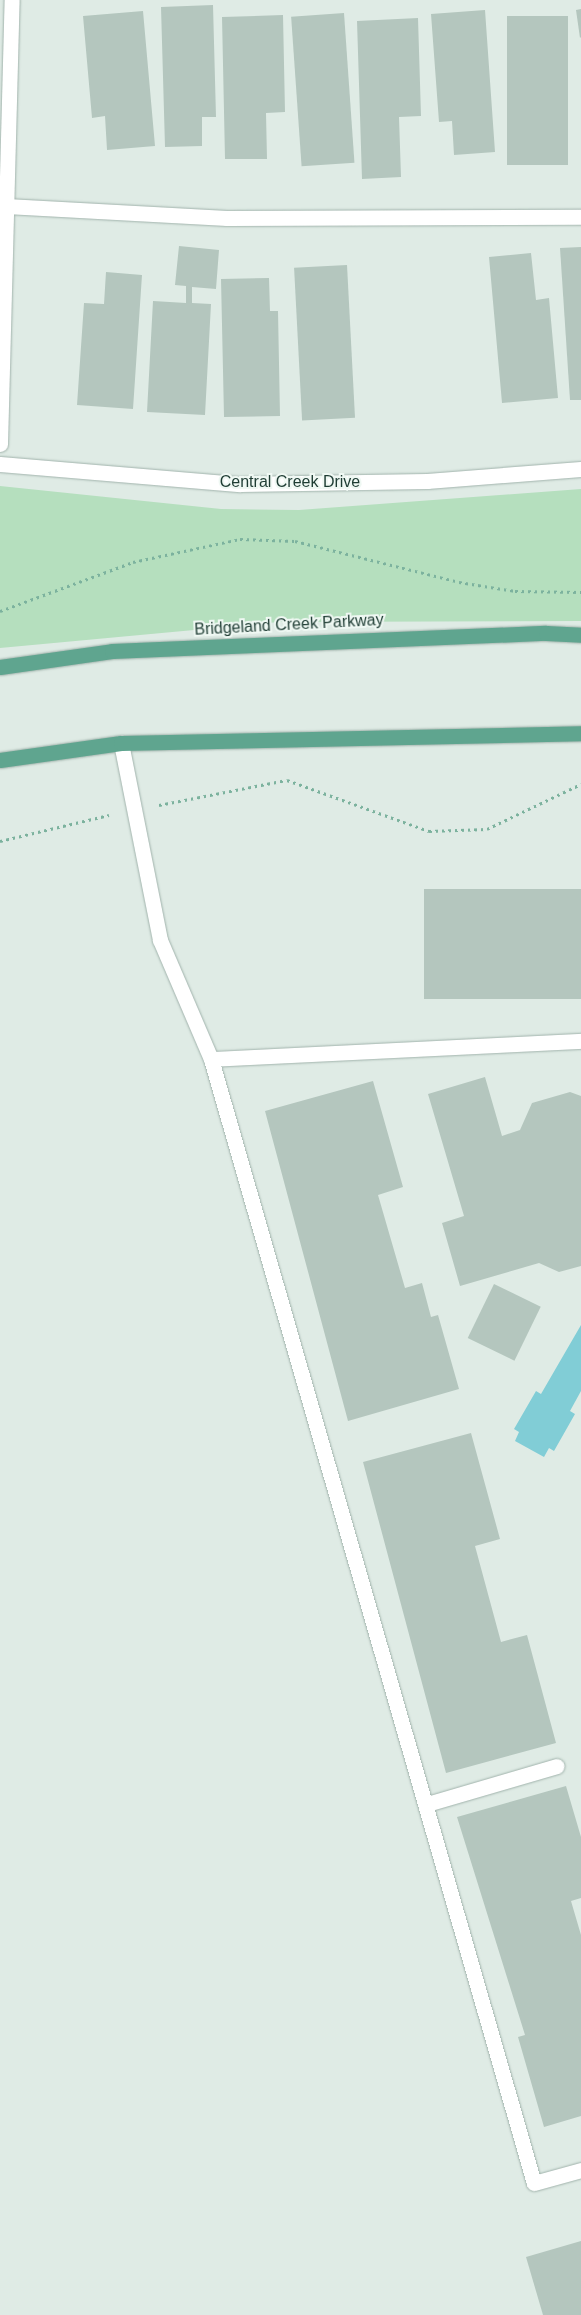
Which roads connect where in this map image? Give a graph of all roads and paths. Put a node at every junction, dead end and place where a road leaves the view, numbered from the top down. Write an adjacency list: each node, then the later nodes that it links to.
1 (12, 0): 2 (street)
2 (6, 206): 3 (street); 4 (street)
3 (581, 217)
4 (0, 444)
5 (0, 464): 6 (street, Central Creek Drive)
6 (581, 469)
7 (581, 592): 8 (path)
8 (0, 612)
9 (581, 636): 10 (main road, Bridgeland Creek Parkway)
10 (0, 667)
11 (581, 733): 12 (main road)
12 (121, 743): 13 (main road); 15 (street)
13 (0, 760)
14 (581, 784): 15 (path)
15 (134, 810): 16 (path); 18 (street)
16 (0, 841)
17 (581, 1041): 18 (street)
18 (211, 1059): 20 (street)
19 (556, 1766): 20 (street)
20 (426, 1804): 21 (street)
21 (581, 2170)

